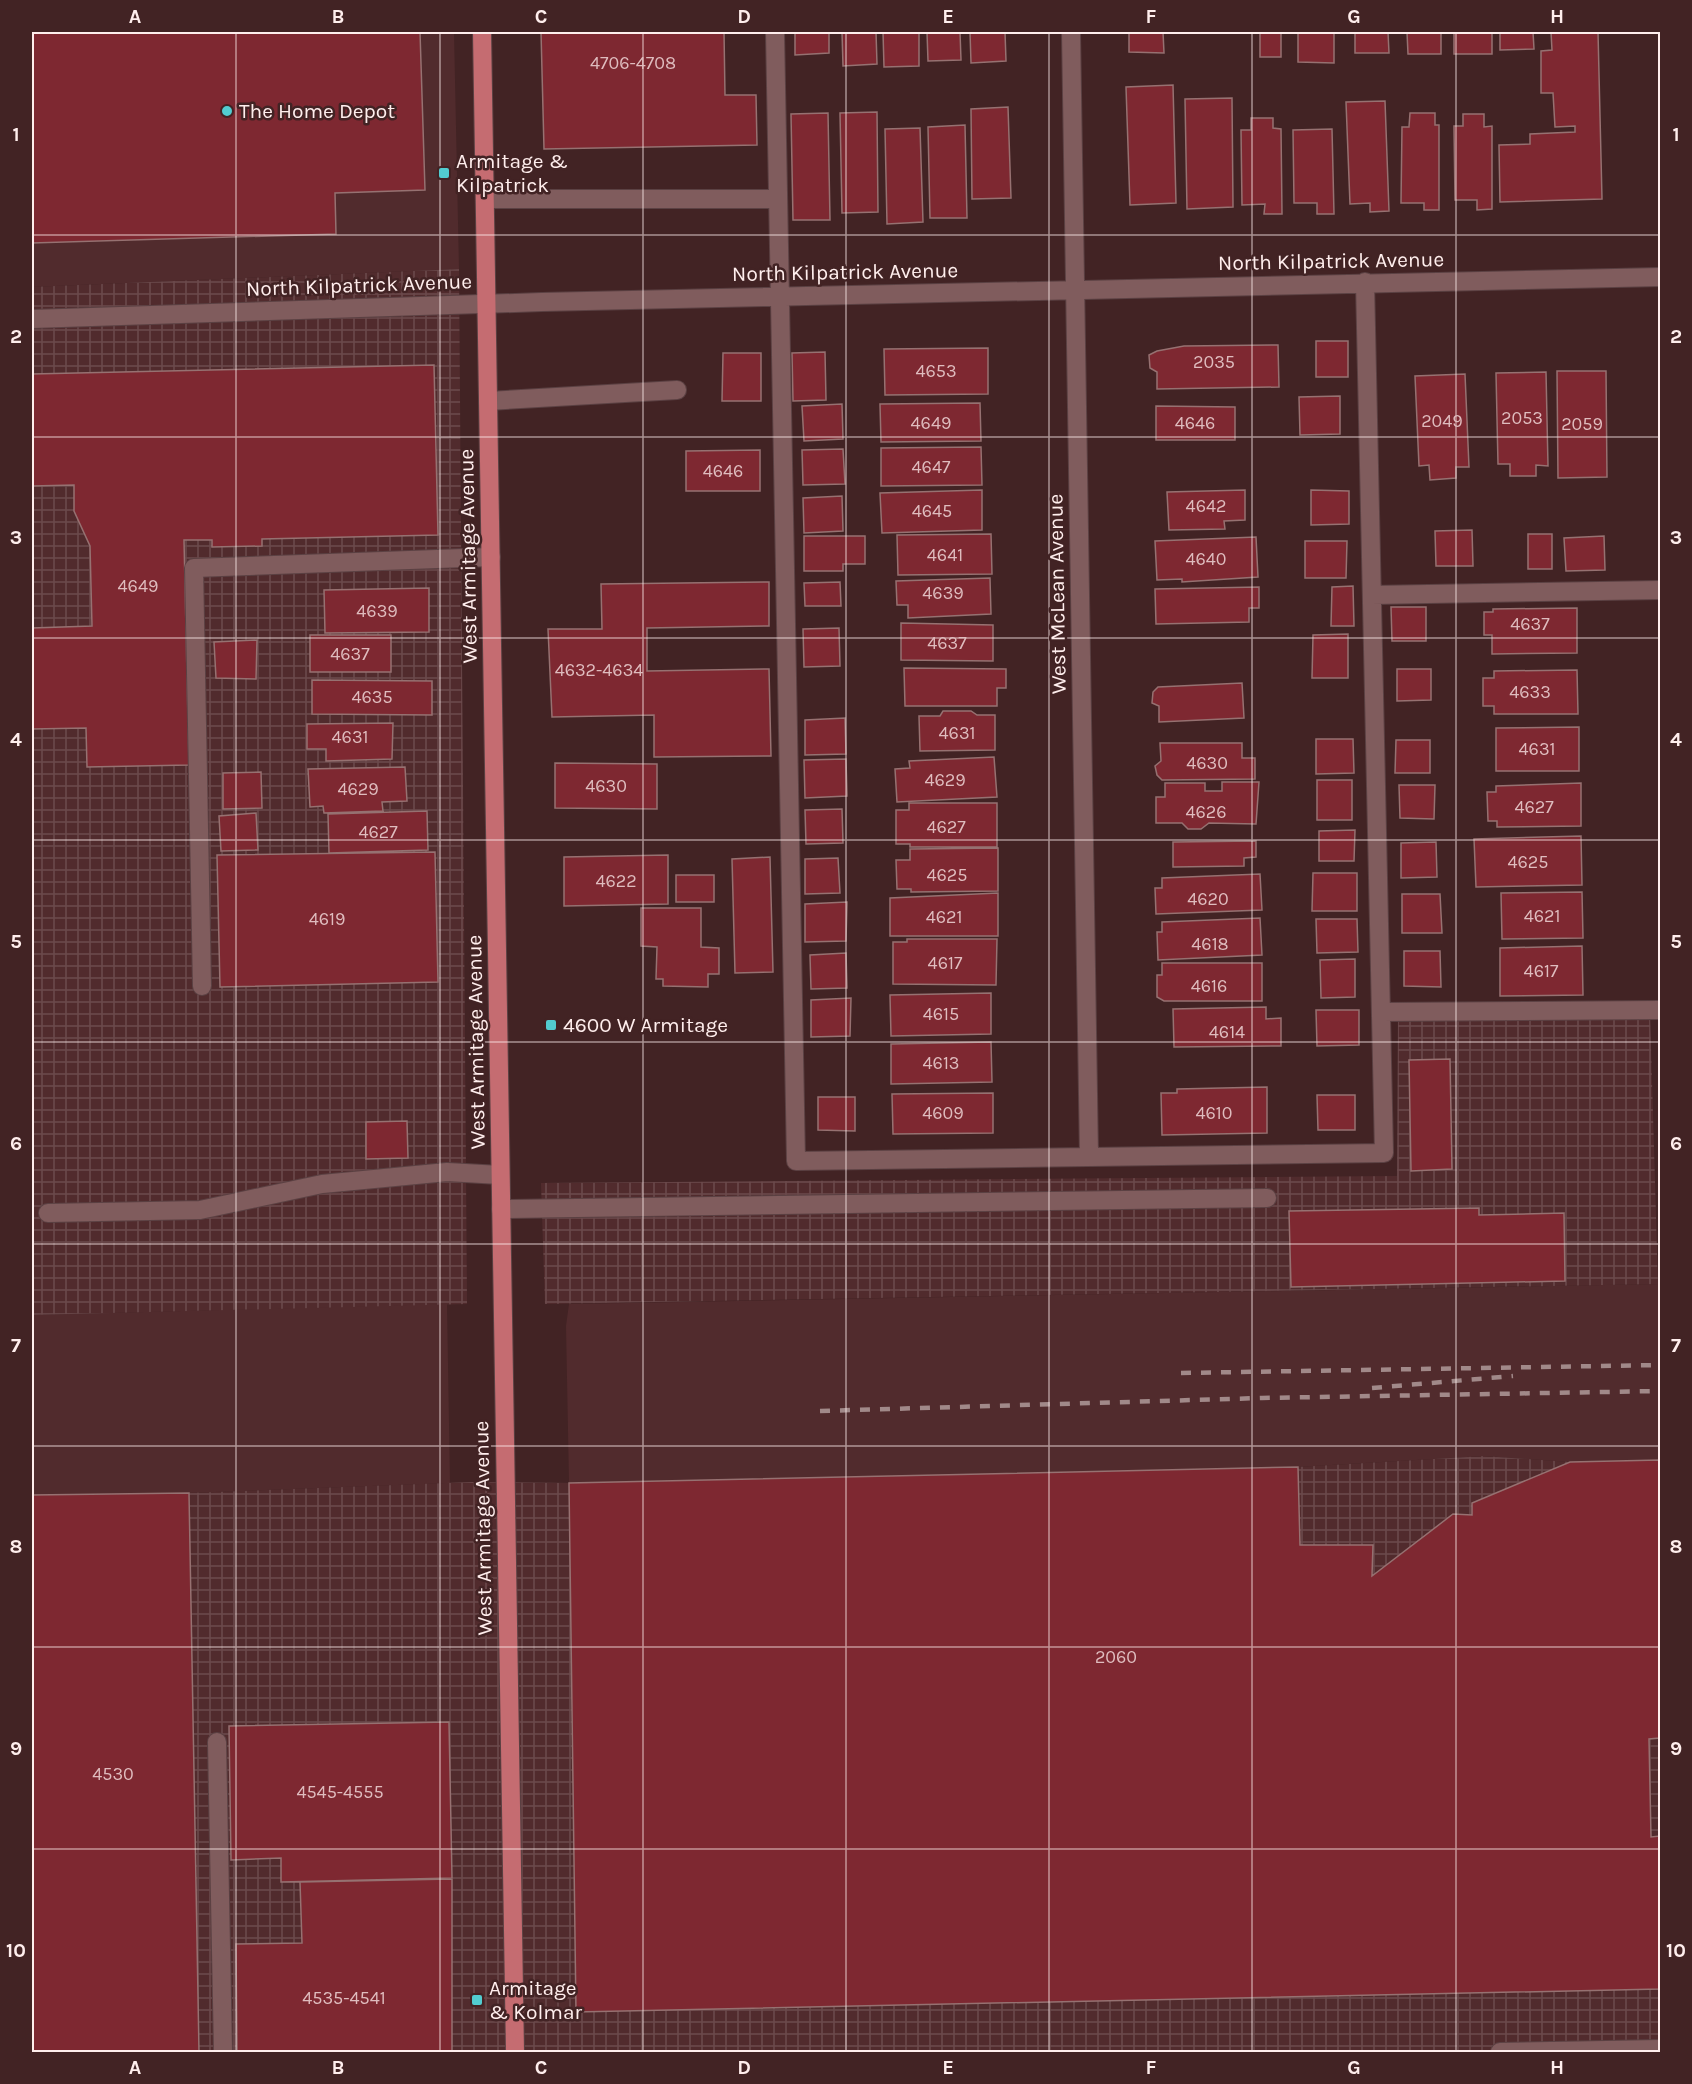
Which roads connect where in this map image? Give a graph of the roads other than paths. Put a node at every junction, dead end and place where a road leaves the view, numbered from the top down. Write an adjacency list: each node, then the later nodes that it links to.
1 (482, 32): 4 (main road, West Armitage Avenue)
2 (775, 32): 5 (street)
3 (1071, 32): 8 (street, West McLean Avenue)
4 (484, 199): 5 (street); 10 (main road, West Armitage Avenue)
5 (778, 199): 9 (street)
6 (1660, 277): 7 (street, North Kilpatrick Avenue)
7 (1365, 282): 8 (street, North Kilpatrick Avenue); 16 (street)
8 (1075, 289): 9 (street, North Kilpatrick Avenue); 20 (street, West McLean Avenue)
9 (779, 296): 10 (street, North Kilpatrick Avenue); 20 (street)
10 (487, 303): 11 (street, North Kilpatrick Avenue); 13 (main road, West Armitage Avenue)
11 (32, 319)
12 (678, 390): 13 (street)
13 (488, 401): 14 (main road, West Armitage Avenue)
14 (491, 557): 17 (street); 21 (main road, West Armitage Avenue)
15 (1660, 590): 16 (street)
16 (1372, 595): 19 (street)
17 (202, 986)
18 (1660, 1010): 19 (street)
19 (1381, 1012): 20 (street)
20 (1089, 1156)
21 (500, 1175): 23 (main road, West Armitage Avenue); 24 (street)
22 (1267, 1198): 23 (street)
23 (501, 1209): 28 (main road, West Armitage Avenue)
24 (48, 1213)
25 (217, 1742): 27 (street)
26 (1660, 2049): 29 (street)
27 (223, 2052)
28 (514, 2052)
29 (1500, 2052)

